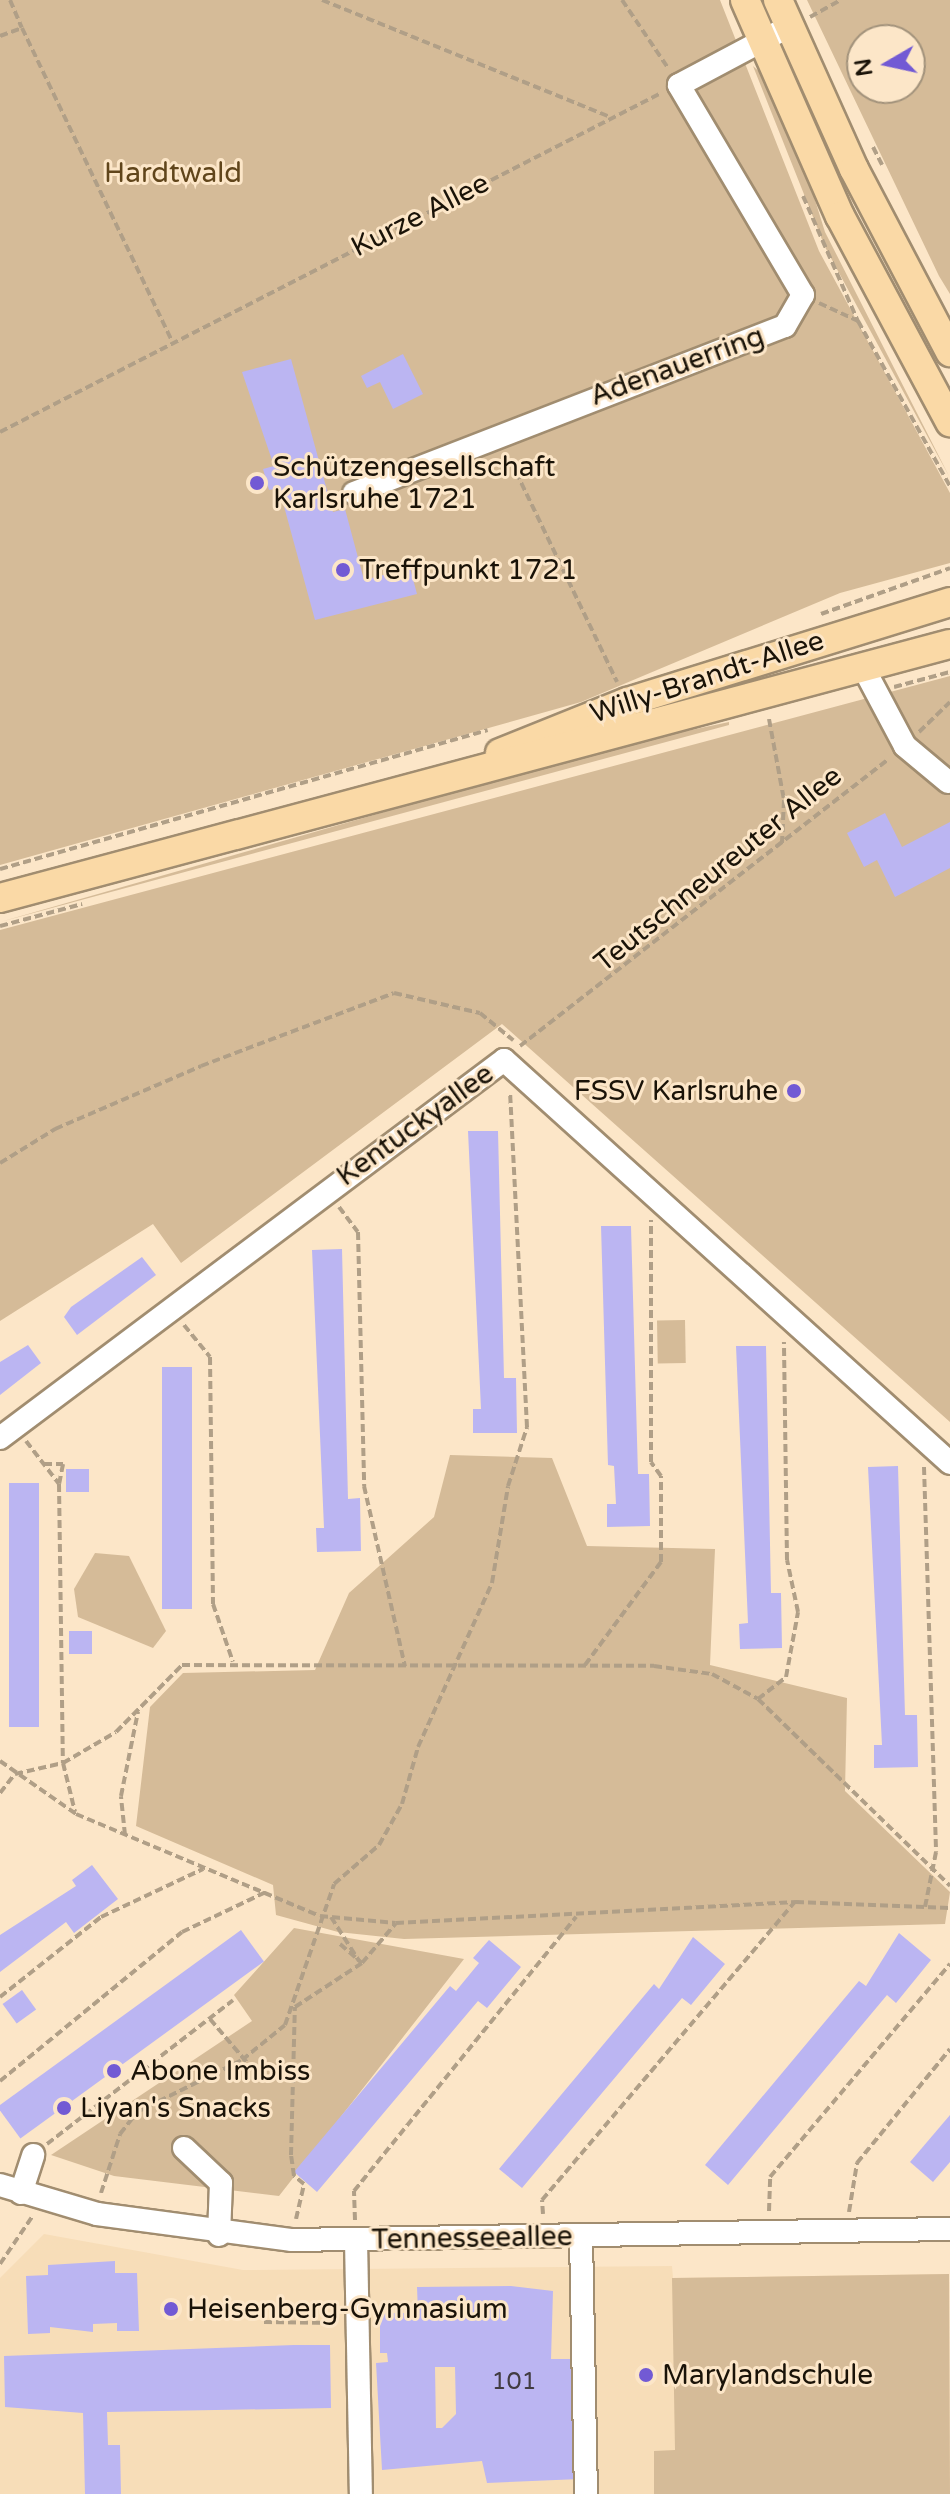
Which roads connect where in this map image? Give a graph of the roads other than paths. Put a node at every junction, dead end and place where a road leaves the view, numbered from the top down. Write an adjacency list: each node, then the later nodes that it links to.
1 (745, 0): 4 (main road)
2 (778, 0): 3 (main road)
3 (803, 17): 4 (street); 5 (main road)
4 (761, 39): 6 (main road); 7 (street, Adenauerring)
5 (950, 352)
6 (950, 422)
7 (354, 493)
8 (943, 593): 11 (main road, Willy-Brandt-Allee)
9 (950, 644): 10 (main road, Willy-Brandt-Allee)
10 (863, 667): 11 (main road, Willy-Brandt-Allee); 12 (street)
11 (471, 767): 13 (main road, Willy-Brandt-Allee)
12 (948, 782)
13 (0, 898)
14 (8, 1432): 15 (street, Kentuckyallee)
15 (950, 1463)
16 (184, 2148): 20 (street)
17 (33, 2155): 18 (street)
18 (10, 2189): 20 (street, Tennesseeallee)
19 (950, 2229): 21 (street, Tennesseeallee)
20 (219, 2235): 22 (street, Tennesseeallee)
21 (581, 2236): 22 (street, Tennesseeallee); 24 (street)
22 (356, 2240): 23 (street)
23 (361, 2494)
24 (586, 2494)

